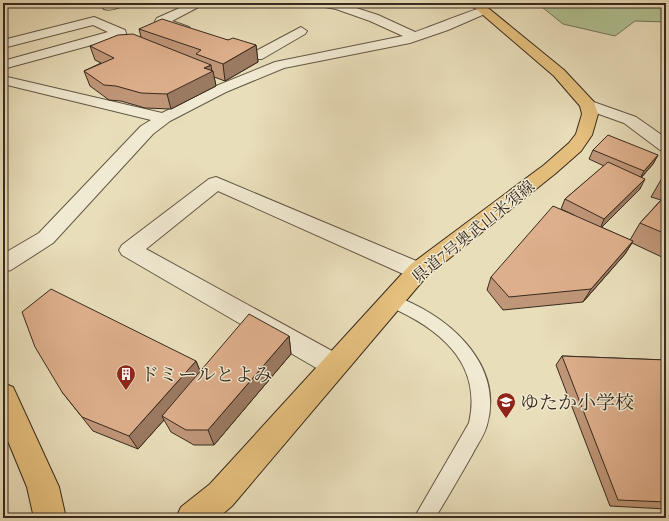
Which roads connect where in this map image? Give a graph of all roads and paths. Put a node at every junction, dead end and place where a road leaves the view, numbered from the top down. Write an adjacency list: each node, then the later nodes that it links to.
1 (120, 3): 5 (street)
2 (200, 3): 8 (street)
3 (318, 3): 4 (street)
4 (340, 5): 9 (street)
5 (108, 7)
6 (479, 7): 9 (street); 14 (main road)
7 (301, 31): 12 (street)
8 (196, 34)
9 (416, 37): 12 (street)
10 (3, 44): 11 (street)
11 (3, 65)
12 (280, 65): 15 (street)
13 (3, 80): 15 (street)
14 (588, 105): 16 (street); 18 (main road, 県道7号奥武山米須線)
15 (164, 118): 17 (street)
16 (666, 146)
17 (8, 255)
18 (418, 271): 19 (main road, 県道7号奥武山米須線); 20 (street)
19 (391, 301): 20 (main road, 県道7号奥武山米須線); 24 (lane)
20 (334, 365): 23 (main road, 県道7号奥武山米須線)
21 (3, 396): 22 (main road)
22 (50, 518)
23 (192, 518)
24 (424, 518)

